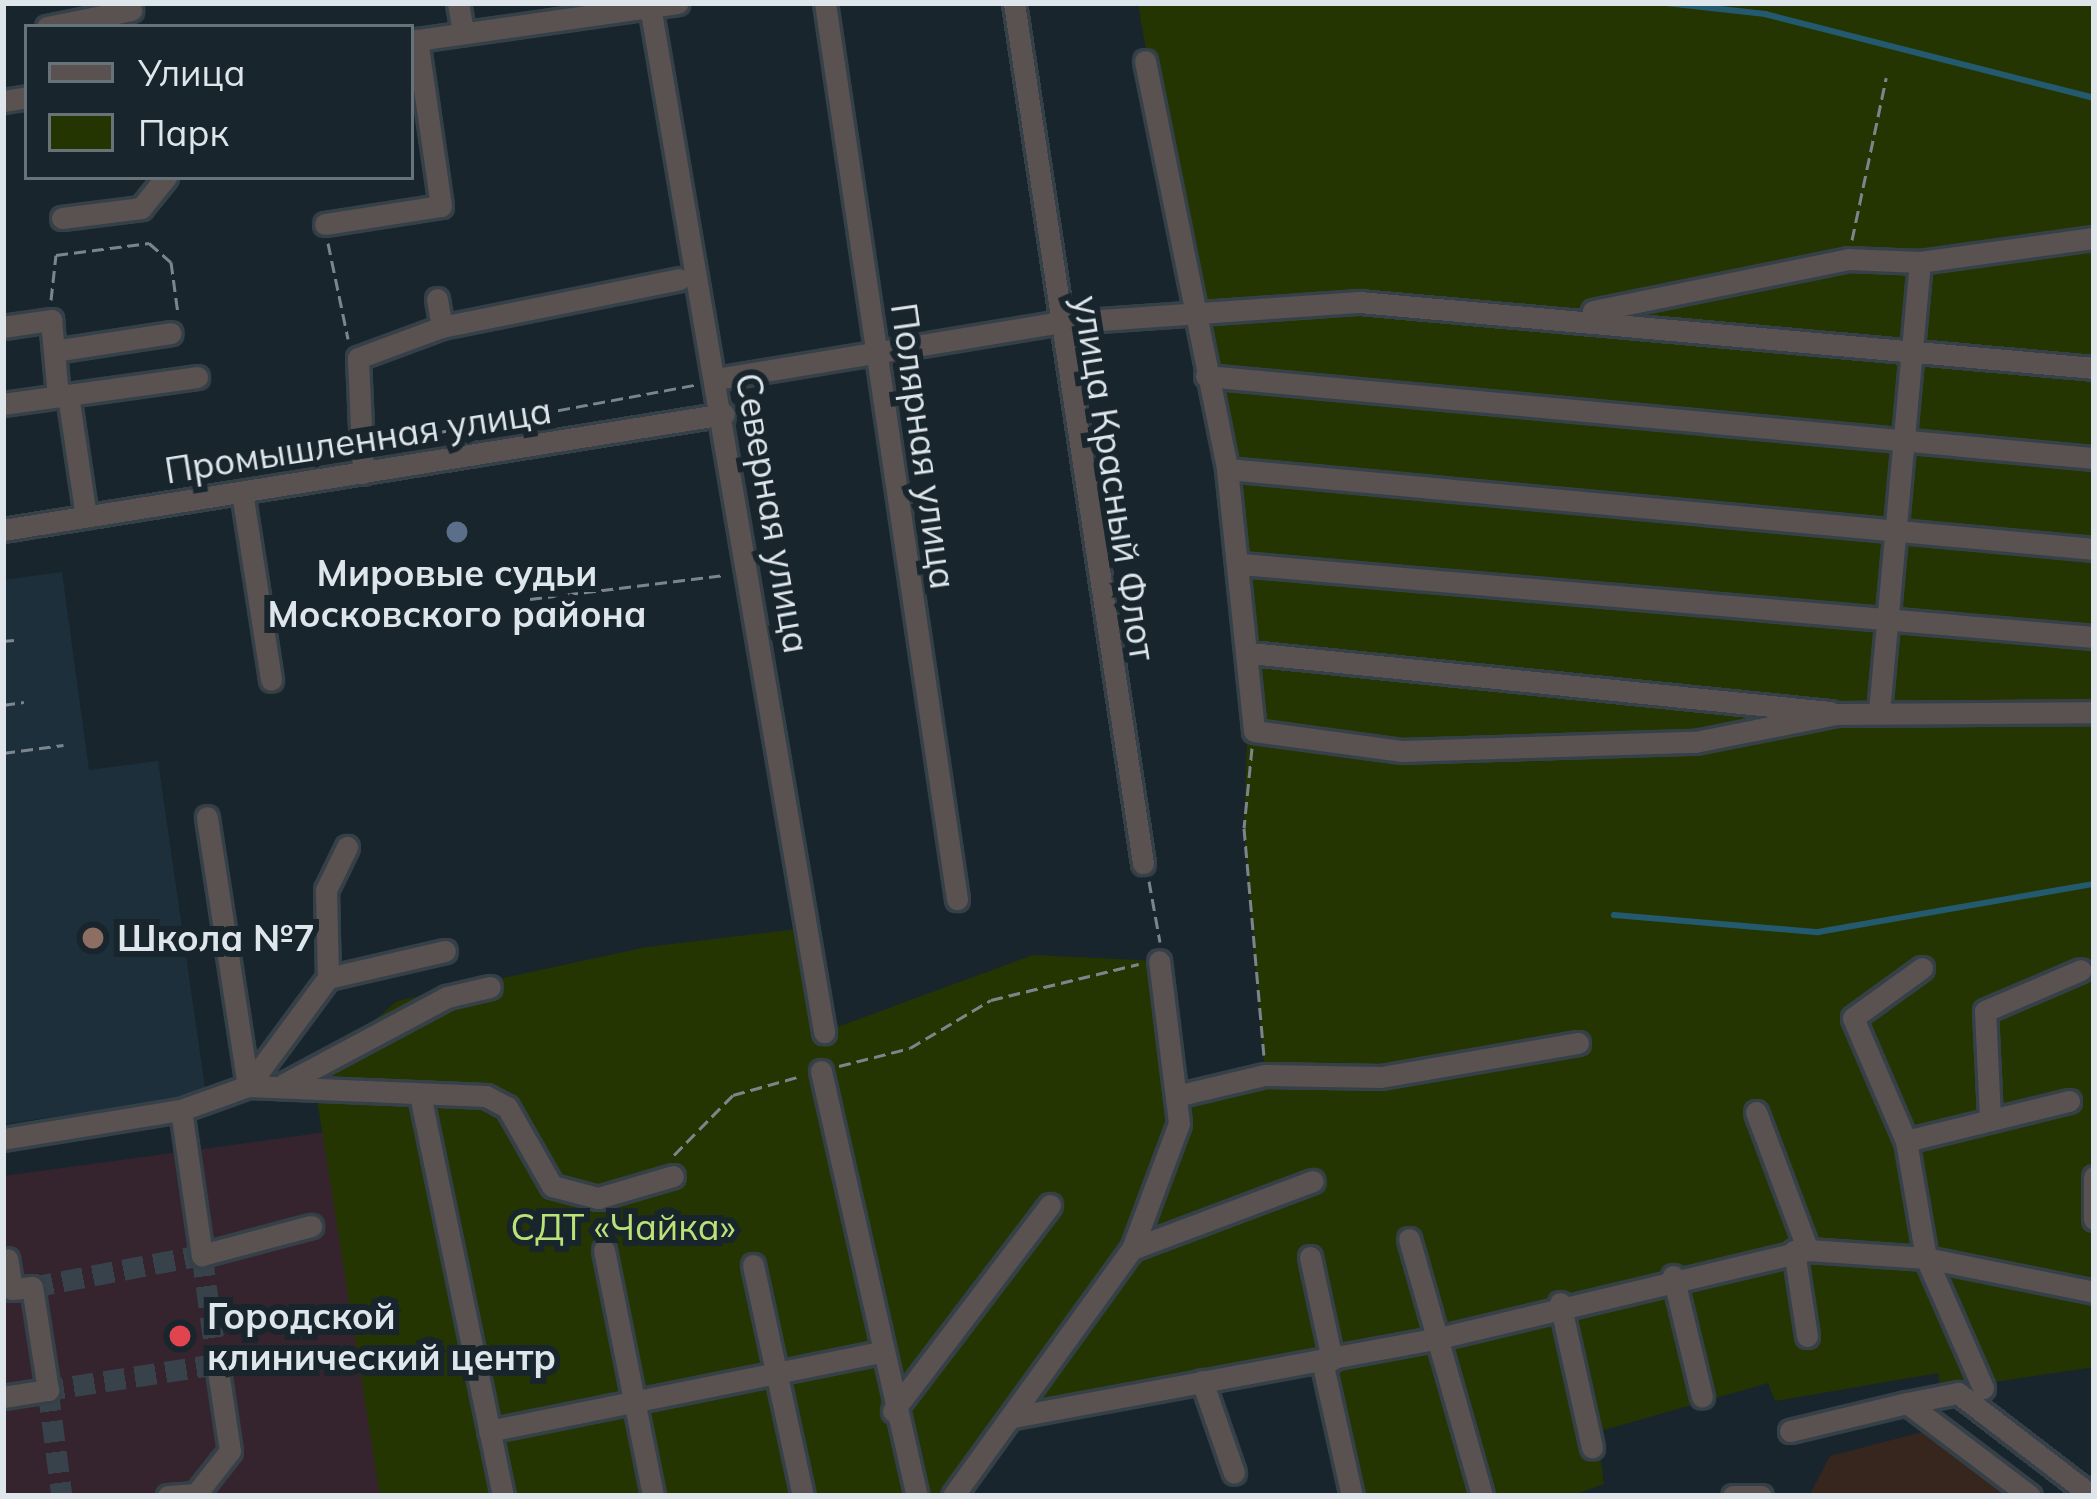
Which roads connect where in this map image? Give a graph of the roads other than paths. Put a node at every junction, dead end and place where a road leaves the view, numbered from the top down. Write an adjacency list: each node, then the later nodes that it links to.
1 (458, 3): 9 (street)
2 (677, 3): 5 (street)
3 (825, 3): 27 (street, Полярная улица)
4 (1014, 3): 22 (street, улица Красный Флот)
5 (650, 6): 6 (street); 32 (street, Северная улица)
6 (555, 11): 9 (street)
7 (132, 13): 8 (street)
8 (65, 24)
9 (463, 32): 10 (street)
10 (414, 41): 12 (street)
11 (1145, 61): 20 (street)
12 (421, 154): 15 (street)
13 (164, 180): 14 (street)
14 (62, 218)
15 (325, 224)
16 (2094, 238): 17 (street)
17 (1920, 262): 21 (street); 28 (street)
18 (679, 279): 24 (street)
19 (437, 299): 24 (street)
20 (1194, 311): 21 (street); 22 (street); 31 (street)
21 (1571, 316): 28 (street)
22 (1057, 323): 27 (street); 55 (street, улица Красный Флот)
23 (3, 327): 26 (street)
24 (442, 327): 39 (street)
25 (171, 333): 26 (street)
26 (54, 351): 33 (street)
27 (877, 352): 32 (street); 56 (street, Полярная улица)
28 (1910, 353): 29 (street); 36 (street)
29 (2094, 368)
30 (197, 376): 33 (street)
31 (1206, 376): 36 (street); 38 (street)
32 (717, 379): 35 (street, Северная улица)
33 (63, 396): 34 (street); 41 (street)
34 (3, 403)
35 (724, 414): 39 (street, Промышленная улица); 63 (street, Северная улица)
36 (1903, 441): 37 (street); 43 (street)
37 (2094, 458)
38 (1227, 469): 43 (street); 45 (street)
39 (363, 472): 40 (street, Промышленная улица)
40 (242, 492): 41 (street, Промышленная улица); 49 (street)
41 (86, 517): 42 (street, Промышленная улица)
42 (3, 530)
43 (1896, 531): 44 (street); 46 (street)
44 (2094, 548)
45 (1241, 564): 46 (street); 48 (street)
46 (1888, 620): 47 (street); 50 (street)
47 (2094, 637)
48 (1250, 653): 52 (street); 52 (street)
49 (271, 680)
50 (1879, 712): 51 (street); 52 (street)
51 (2094, 712)
52 (1836, 714)
53 (207, 817): 67 (street)
54 (347, 847): 61 (street)
55 (1143, 862)
56 (957, 899)
57 (445, 950): 61 (street)
58 (1160, 961): 69 (street)
59 (1922, 968): 75 (street)
60 (2080, 970): 73 (street)
61 (328, 977): 67 (street)
62 (490, 987): 66 (street)
63 (824, 1032)
64 (1578, 1043): 69 (street)
65 (821, 1071): 95 (street)
66 (284, 1084): 67 (street); 68 (street)
67 (248, 1085): 71 (street)
68 (420, 1095): 76 (street); 107 (street)
69 (1176, 1096): 84 (street)
70 (2069, 1100): 73 (street)
71 (181, 1110): 74 (street); 81 (street)
72 (1756, 1112): 85 (street)
73 (1990, 1117): 75 (street)
74 (3, 1139)
75 (1906, 1141): 87 (street)
76 (673, 1176)
77 (2094, 1177): 80 (street)
78 (1313, 1181): 84 (street)
79 (1050, 1205): 105 (street)
80 (2094, 1219)
81 (311, 1226)
82 (1409, 1239): 94 (street)
83 (604, 1250): 103 (street)
84 (1132, 1250): 106 (street)
85 (1801, 1251): 87 (street); 90 (street); 93 (street)
86 (1310, 1257): 96 (street)
87 (1926, 1258): 91 (street); 100 (street)
88 (7, 1259): 102 (street)
89 (753, 1264): 98 (street)
90 (1673, 1276): 92 (street); 101 (street)
91 (2094, 1292)
92 (1560, 1303): 94 (street); 109 (street)
93 (1807, 1336)
94 (1435, 1339): 96 (street); 118 (street)
95 (880, 1352): 98 (street); 105 (street)
96 (1327, 1360): 99 (street); 117 (street)
97 (217, 1364): 111 (street)
98 (774, 1373): 103 (street); 114 (street)
99 (1202, 1382): 106 (street); 110 (street)
100 (1983, 1388)
101 (1702, 1396)
102 (3, 1397)
103 (633, 1402): 107 (street); 113 (street)
104 (1907, 1403): 108 (street); 121 (street); 122 (street)
105 (893, 1411): 115 (street)
106 (1013, 1417): 116 (street)
107 (489, 1431): 112 (street)
108 (1790, 1431)
109 (1592, 1447)
110 (1234, 1473)
111 (169, 1496)
112 (503, 1496)
113 (653, 1496)
114 (803, 1496)
115 (917, 1496)
116 (953, 1496)
117 (1352, 1496)
118 (1482, 1496)
119 (1733, 1496): 120 (street)
120 (1761, 1496)
121 (2030, 1496)
122 (2092, 1496)

